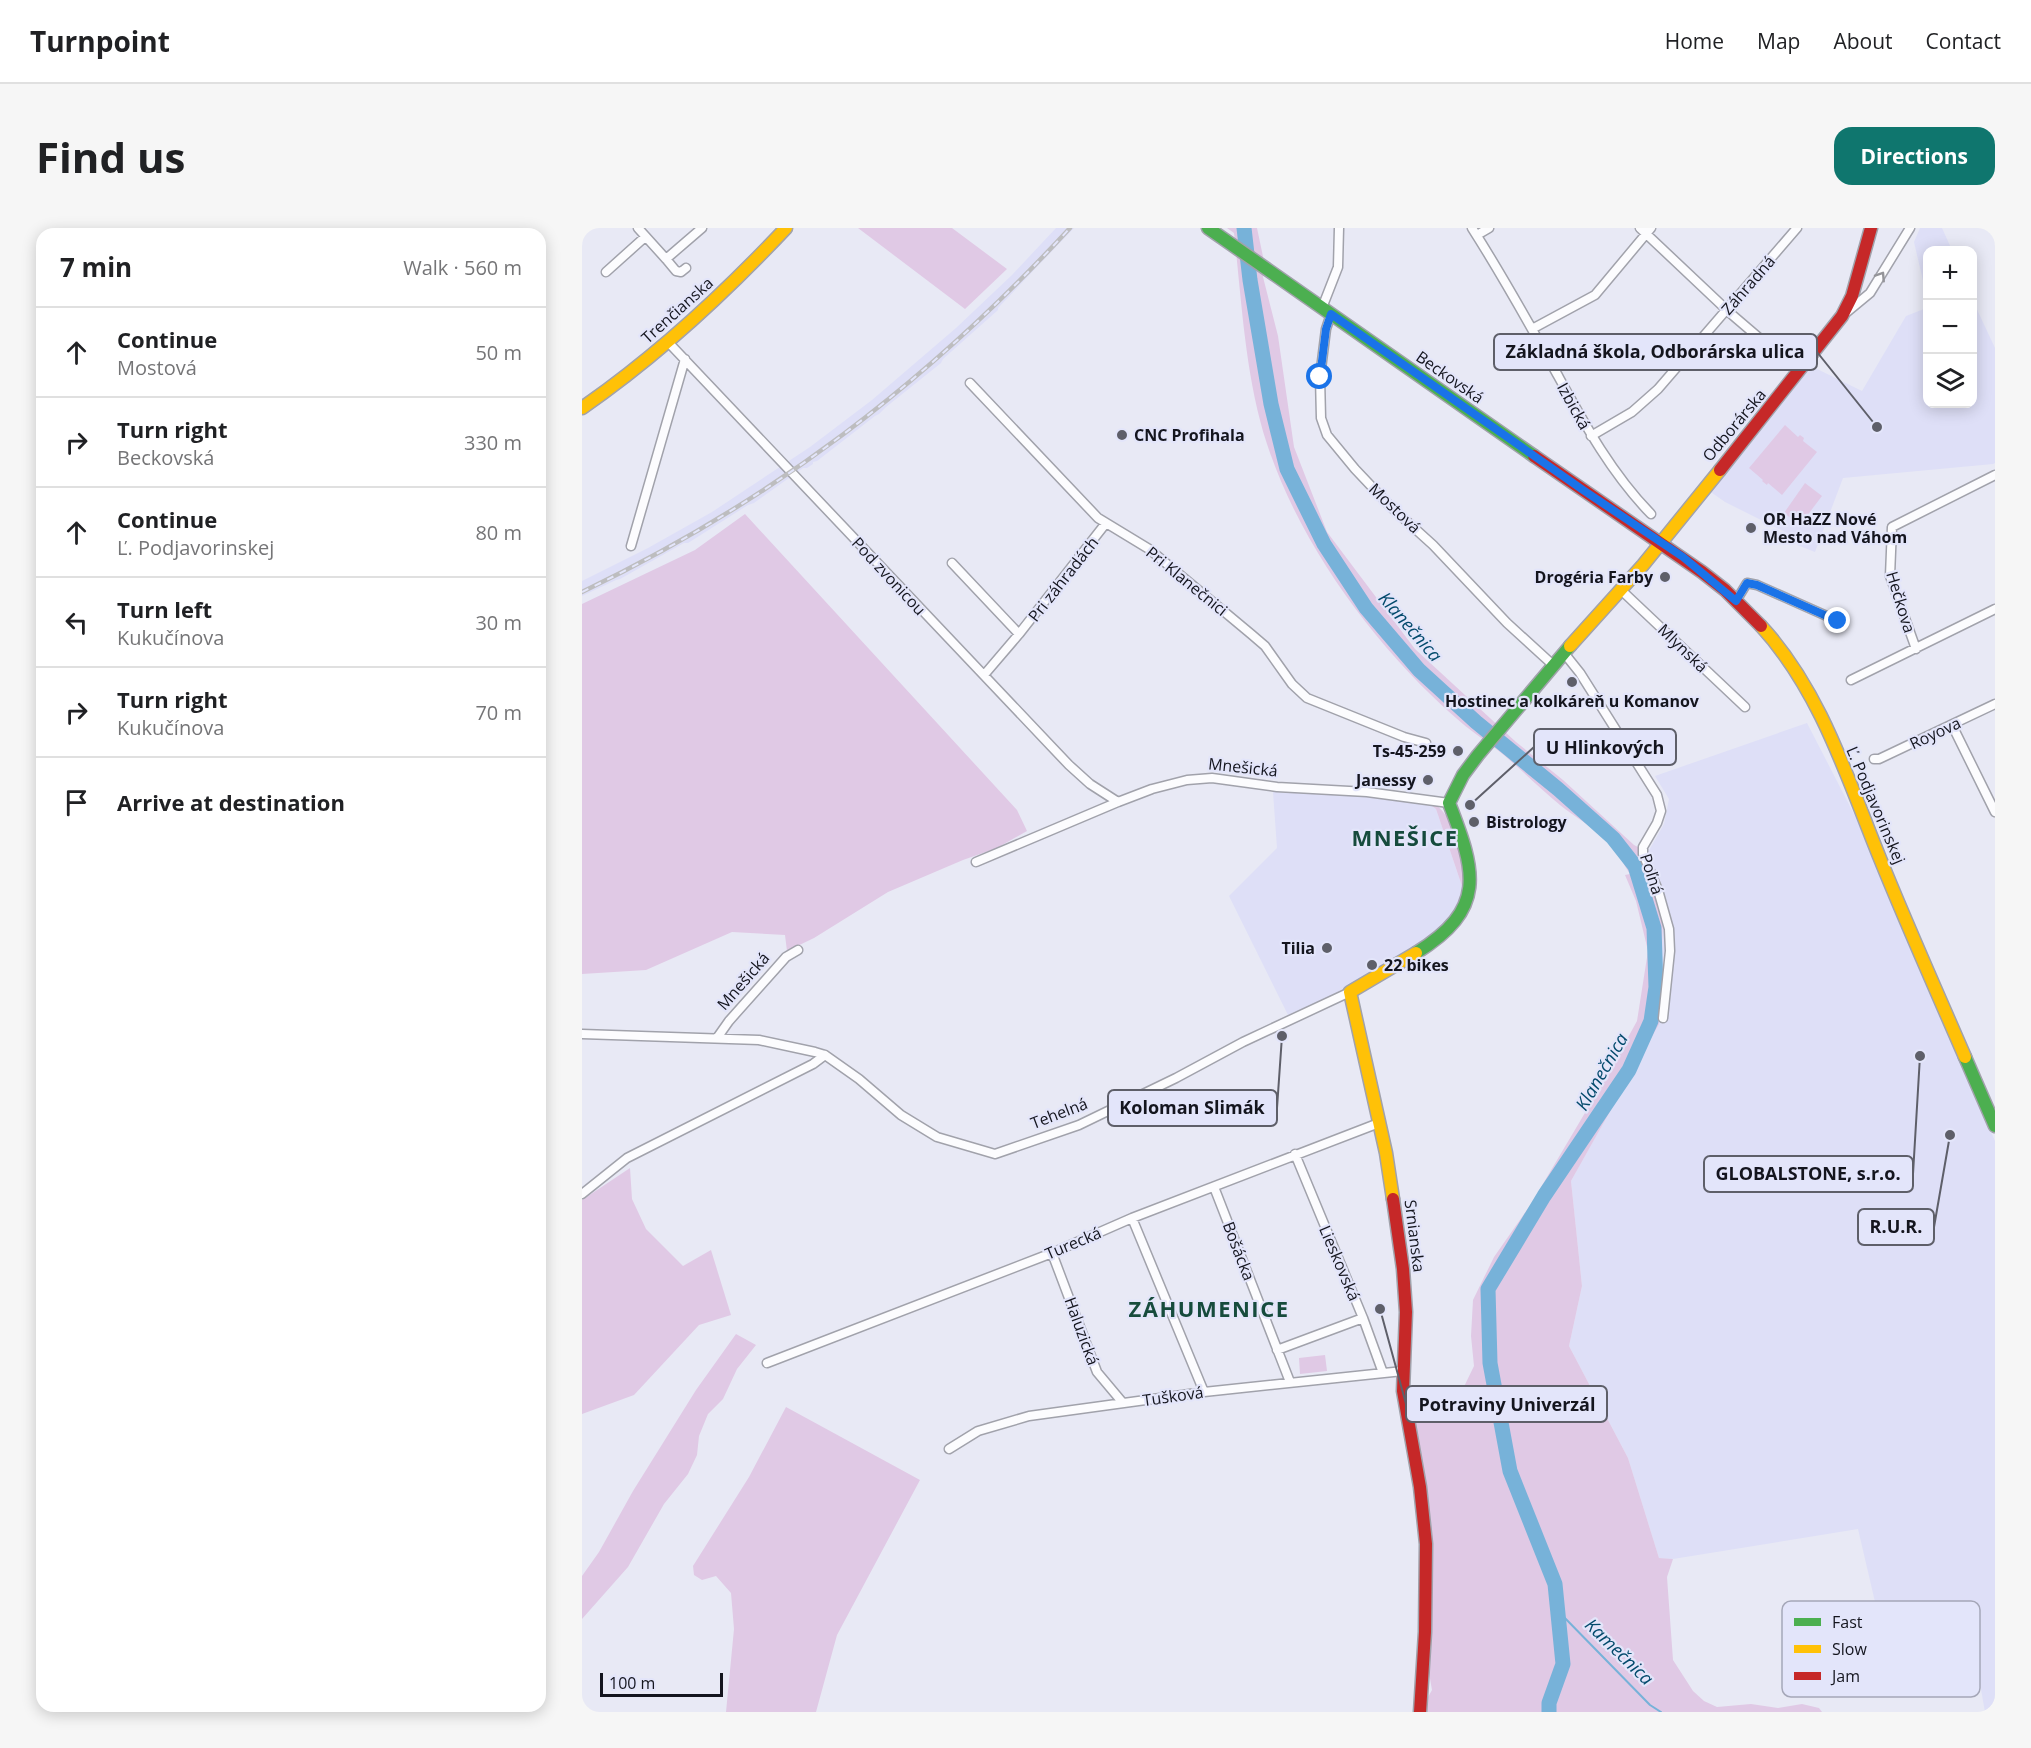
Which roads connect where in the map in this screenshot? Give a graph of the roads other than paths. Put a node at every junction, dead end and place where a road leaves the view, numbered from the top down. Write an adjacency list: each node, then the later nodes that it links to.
1 (638, 228): 12 (street)
2 (702, 228): 13 (street)
3 (786, 228): 20 (main road, Trenčianska)
4 (1208, 228): 17 (main road, Beckovská)
5 (1339, 228): 17 (street, Mostová)
6 (1489, 228): 11 (street)
7 (1797, 228): 16 (street, Záhradná)
8 (1871, 228): 18 (main road, Odborárska)
9 (1910, 228): 18 (street, one-way to 9)
10 (1646, 230): 16 (street); 19 (street)
11 (1475, 232): 19 (street, Izbická)
12 (645, 237): 13 (street); 15 (street)
13 (666, 259): 14 (street)
14 (686, 268)
15 (606, 272)
16 (1727, 309): 22 (street); 25 (street, Záhradná)
17 (1326, 311): 29 (main road, Beckovská); 39 (street, Mostová)
18 (1842, 316): 22 (main road, Odborárska)
19 (1532, 329): 25 (street, Izbická)
20 (668, 342): 21 (street, Pod zvonicou); 24 (main road, Trenčianska)
21 (685, 359): 30 (street); 40 (street, Pod zvonicou)
22 (1799, 372): 29 (main road, Odborárska)
23 (970, 383): 28 (street, Pri Klanečnici)
24 (582, 408)
25 (1591, 436): 27 (street, Izbická)
26 (1995, 475): 37 (street, Hečkova)
27 (1651, 514)
28 (1106, 524): 36 (street, Pri záhradách); 45 (street, Pri Klanečnici)
29 (1661, 543): 32 (main road); 33 (main road, Ľ. Podjavorinskej)
30 (631, 546)
31 (952, 563): 36 (street, Pri záhradách)
32 (1620, 589): 38 (main road); 43 (street, Mlynská)
33 (1736, 601): 35 (street); 58 (main road, Ľ. Podjavorinskej)
34 (1995, 609): 37 (street)
35 (1838, 621)
36 (1019, 634): 40 (street, Pri záhradách)
37 (1916, 649): 41 (street)
38 (1564, 653): 39 (main road); 53 (street, Poľná)
39 (1553, 665): 48 (main road)
40 (984, 675): 47 (street, Pod zvonicou)
41 (1851, 680)
42 (1995, 704): 44 (street, Royova)
43 (1745, 707)
44 (1952, 724): 46 (street, Royova); 49 (street)
45 (1426, 743)
46 (1874, 759)
47 (1118, 802): 48 (street, Mnešická); 50 (street, Mnešická)
48 (1449, 803): 52 (main road, Tehelná)
49 (1995, 812)
50 (976, 862)
51 (798, 950): 55 (street, Mnešická)
52 (1350, 992): 56 (street, Tehelná); 57 (main road, Srnianska)
53 (1663, 1018)
54 (582, 1034): 55 (street, Tehelná)
55 (717, 1038): 56 (street, Tehelná)
56 (825, 1055): 61 (street)
57 (1379, 1123): 59 (street, Turecká); 67 (main road, Srnianska)
58 (1995, 1126)
59 (1295, 1154): 60 (street, Turecká); 64 (street, Lieskovská)
60 (1214, 1187): 62 (street, Turecká); 65 (street, Bošácka)
61 (582, 1194)
62 (1132, 1218): 63 (street, Turecká); 70 (street)
63 (1052, 1253): 66 (street, Turecká); 71 (street, Haluzická)
64 (1363, 1318): 65 (street); 68 (street, Lieskovská)
65 (1277, 1350): 69 (street, Bošácka)
66 (766, 1363)
67 (1403, 1371): 68 (street, Tušková); 73 (main road, Srnianska)
68 (1383, 1373): 69 (street, Tušková)
69 (1290, 1383): 70 (street, Tušková)
70 (1204, 1392): 71 (street, Tušková)
71 (1123, 1403): 72 (street, Tušková)
72 (949, 1449)
73 (1420, 1712)

